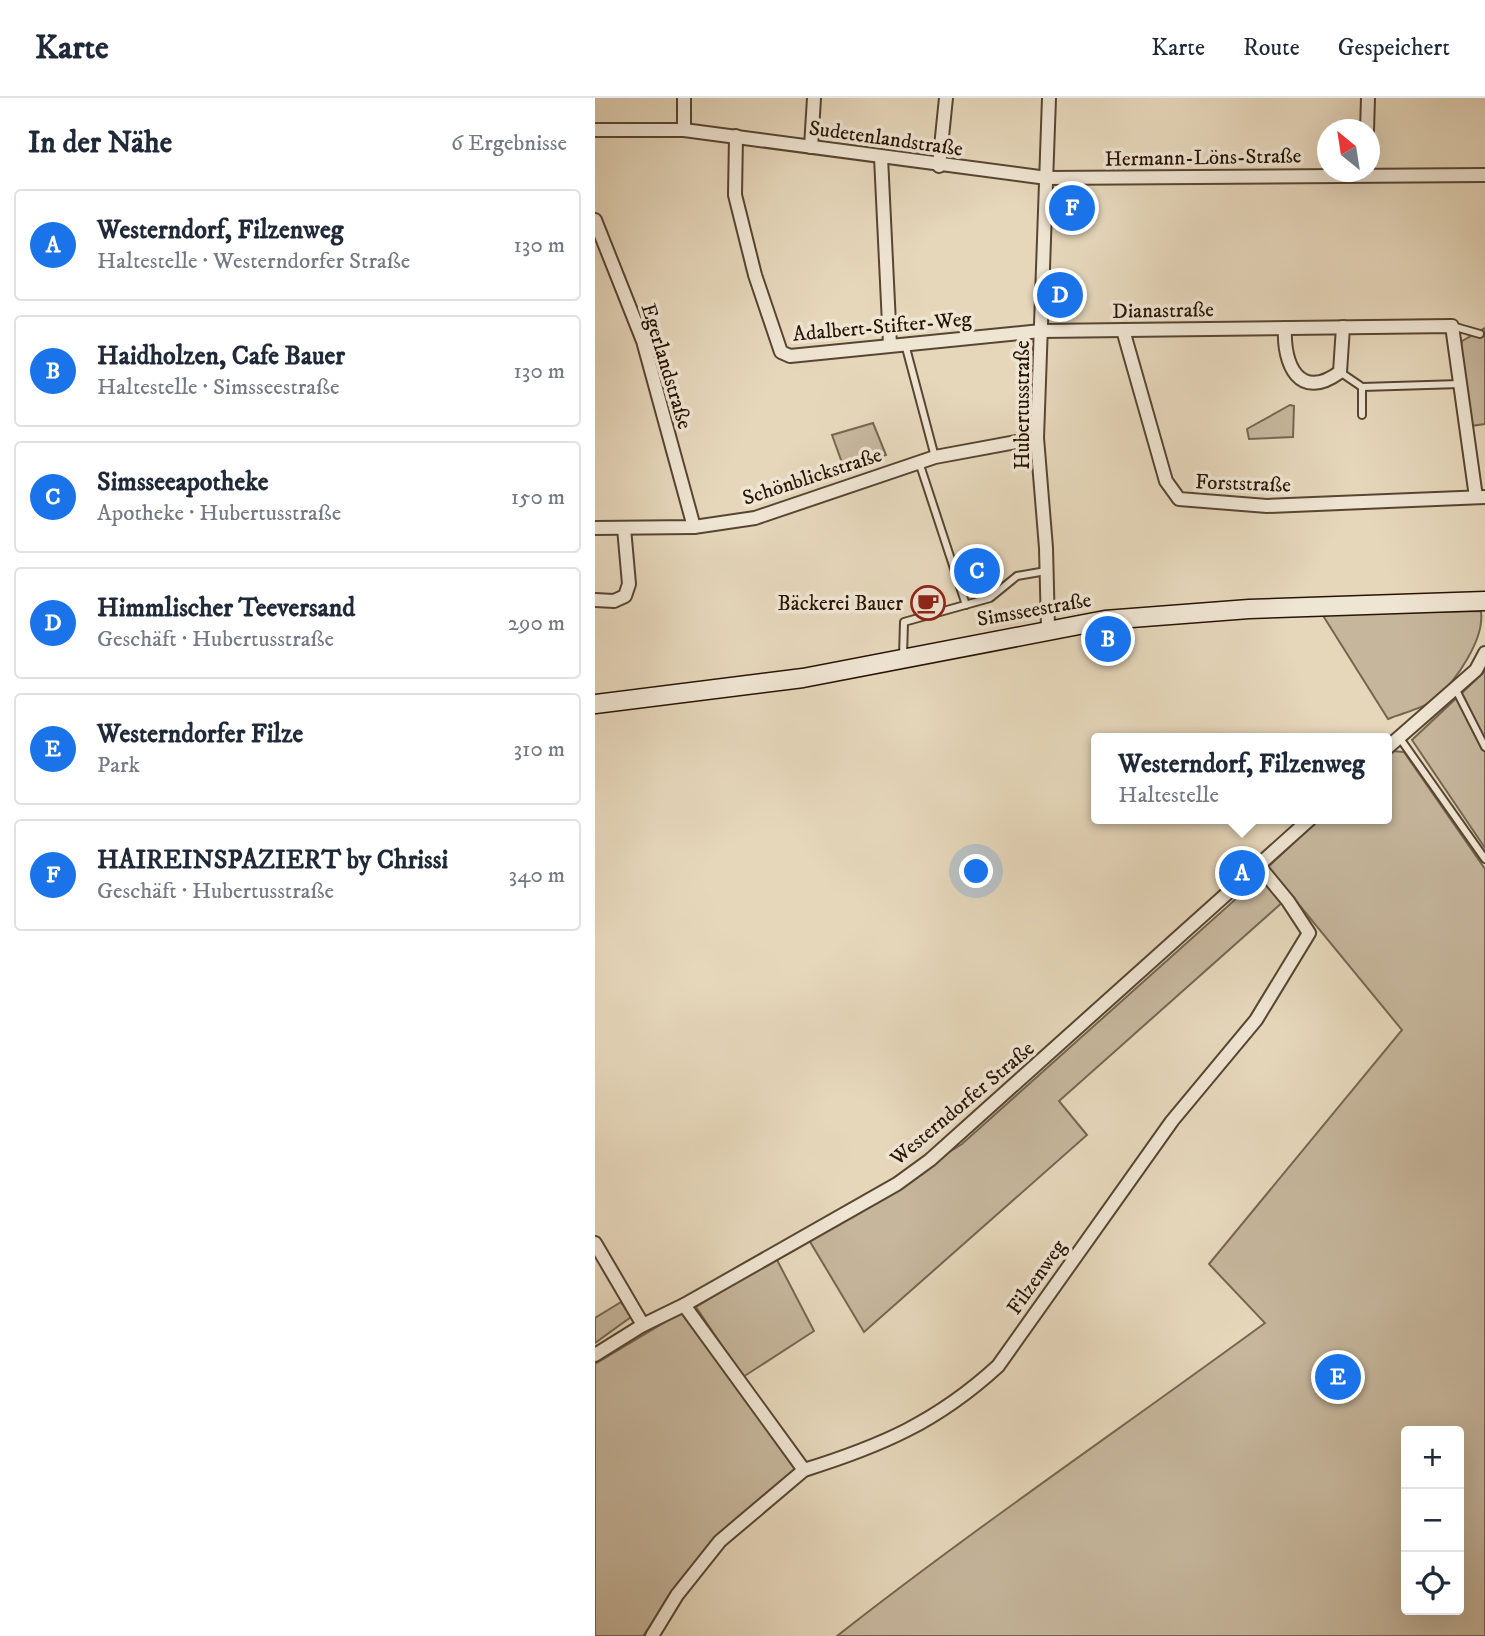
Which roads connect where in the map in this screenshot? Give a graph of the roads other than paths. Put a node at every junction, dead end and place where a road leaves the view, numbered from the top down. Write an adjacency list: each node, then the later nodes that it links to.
1 (684, 98): 8 (street)
2 (814, 98): 10 (street)
3 (946, 98): 12 (street)
4 (1049, 98): 16 (street, Hubertusstraße)
5 (1369, 98): 6 (street)
6 (1368, 119)
7 (595, 130): 8 (street, Sudetenlandstraße)
8 (684, 130): 9 (street, Sudetenlandstraße)
9 (736, 136): 10 (street, Sudetenlandstraße); 25 (street, Adalbert-Stifter-Weg)
10 (811, 147): 11 (street, Sudetenlandstraße)
11 (881, 157): 12 (street, Sudetenlandstraße); 25 (street)
12 (939, 166): 16 (street, Sudetenlandstraße)
13 (1380, 173): 15 (street, Hermann-Löns-Straße)
14 (1317, 174): 16 (street, Hermann-Löns-Straße)
15 (1485, 175)
16 (1047, 178): 22 (street, Hubertusstraße)
17 (595, 220): 34 (street, Egerlandstraße)
18 (1452, 326): 19 (street, Dianastraße); 23 (lane); 27 (street)
19 (1343, 327): 20 (street, Dianastraße); 26 (street)
20 (1285, 328): 21 (street, Dianastraße); 26 (street)
21 (1123, 330): 22 (street, Dianastraße); 33 (street, Forststraße)
22 (1041, 331): 24 (street, Adalbert-Stifter-Weg); 30 (street, Hubertusstraße)
23 (1480, 334)
24 (905, 344): 25 (street, Adalbert-Stifter-Weg); 31 (lane)
25 (890, 345)
26 (1340, 372): 28 (lane)
27 (1460, 384): 28 (lane); 33 (street)
28 (1362, 387): 29 (lane)
29 (1362, 415)
30 (1037, 438): 31 (street, Schönblickstraße); 37 (street, Hubertusstraße)
31 (935, 457): 32 (street, Schönblickstraße)
32 (919, 462): 34 (street, Schönblickstraße); 40 (lane)
33 (1480, 497)
34 (694, 527): 36 (street, Schönblickstraße)
35 (595, 528): 36 (street, Schönblickstraße)
36 (624, 528): 38 (street)
37 (1046, 571): 40 (lane); 41 (street, Hubertusstraße)
38 (595, 600)
39 (1485, 601): 41 (main road, Simsseestraße)
40 (966, 605): 43 (lane)
41 (1048, 628): 43 (main road, Simsseestraße)
42 (1485, 653): 44 (street)
43 (903, 656): 45 (main road, Simsseestraße)
44 (1455, 688): 46 (street); 48 (lane)
45 (595, 704)
46 (1399, 737): 47 (street); 50 (lane)
47 (1392, 743)
48 (1485, 747)
49 (1305, 824): 51 (street, Westerndorfer Straße)
50 (1485, 859)
51 (1259, 866): 53 (street, Westerndorfer Straße); 56 (street, Filzenweg)
52 (595, 1243): 54 (street)
53 (684, 1305): 54 (street, Westerndorfer Straße); 56 (street)
54 (643, 1325): 55 (street, Westerndorfer Straße)
55 (595, 1356)
56 (804, 1470): 57 (street)
57 (652, 1636)

